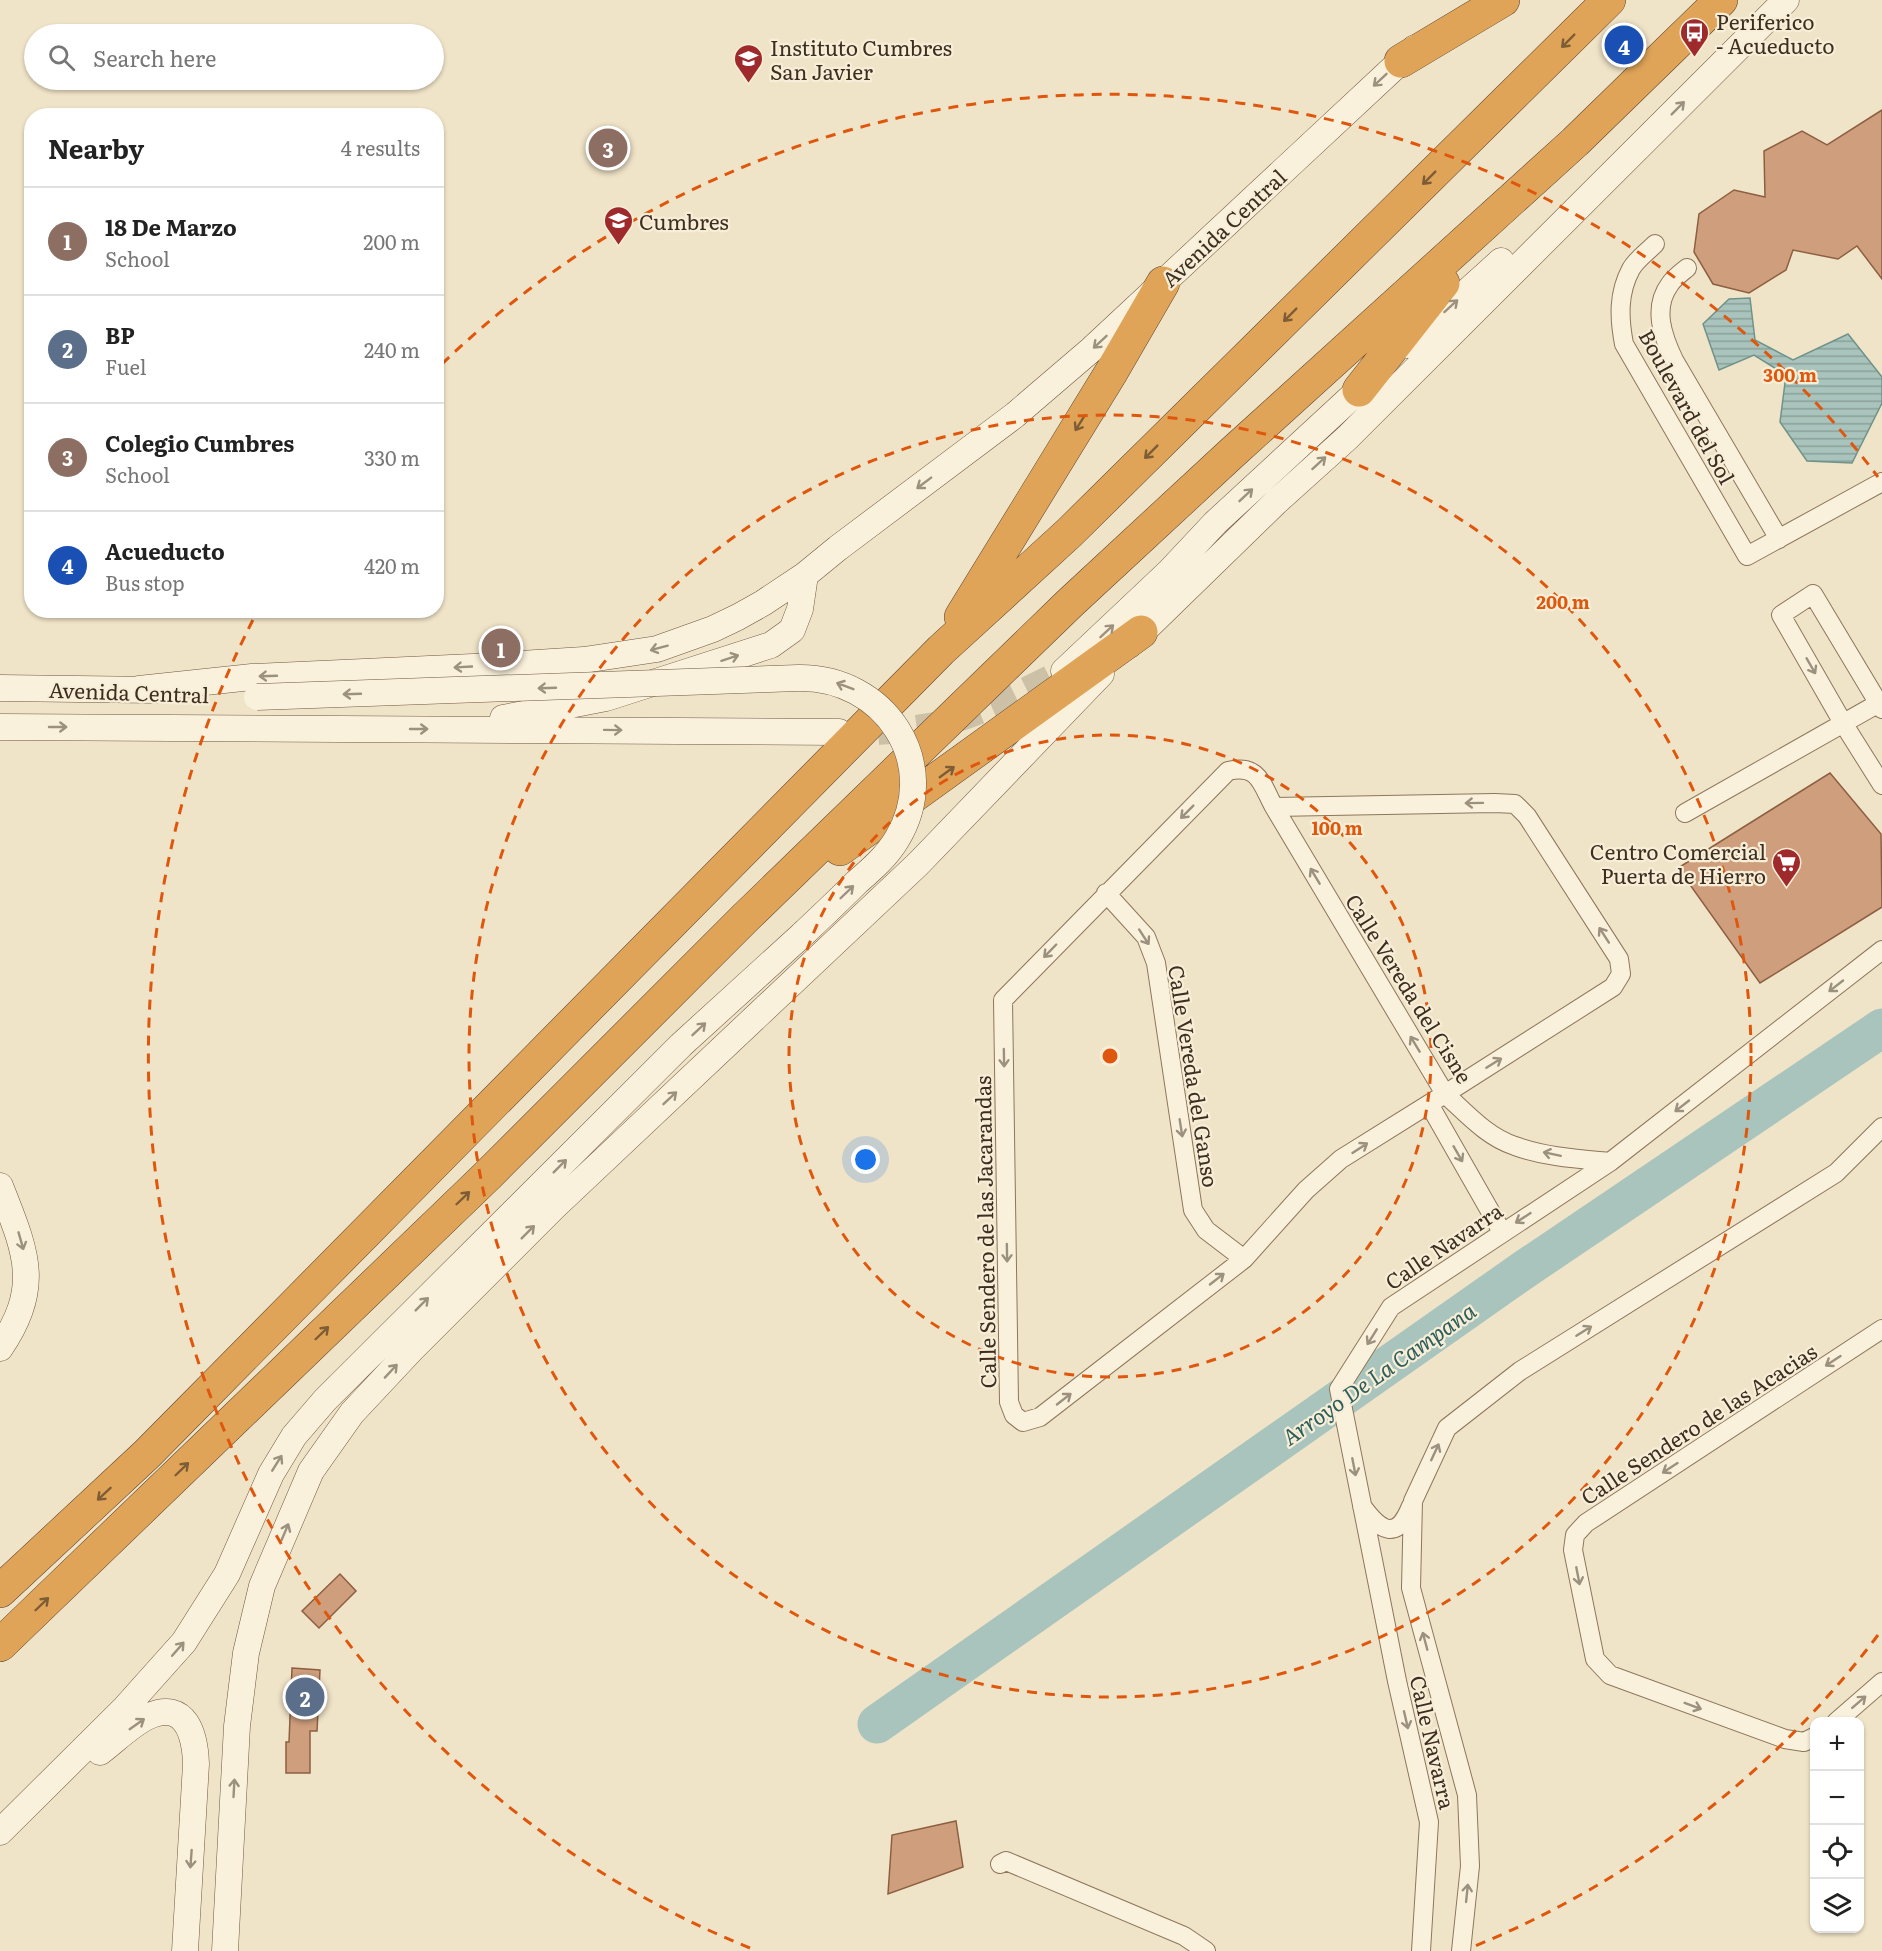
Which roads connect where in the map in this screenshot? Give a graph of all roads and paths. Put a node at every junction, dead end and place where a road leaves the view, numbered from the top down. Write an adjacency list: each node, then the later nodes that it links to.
1 (1472, 0): 6 (main road, Avenida Central)
2 (1503, 0): 6 (highway)
3 (1609, 0): 17 (highway, one-way to 17)
4 (1721, 0): 8 (highway)
5 (1785, 0): 7 (main road, one-way to 5)
6 (1401, 61): 11 (main road, Avenida Central, one-way to 11)
7 (1655, 130): 12 (main road, one-way to 7); 16 (main road, one-way to 7)
8 (1575, 142): 12 (highway); 31 (highway)
9 (1655, 244): 14 (street, Boulevard del Sol)
10 (1687, 268): 14 (street, Boulevard del Sol)
11 (1163, 283): 15 (main road, Avenida Central, one-way to 15); 17 (highway, one-way to 17)
12 (1359, 390): 18 (main road, one-way to 12)
13 (1882, 482): 14 (street)
14 (1779, 539)
15 (805, 575): 20 (main road, Avenida Central, one-way to 20); 24 (main road, one-way to 15)
16 (1141, 632): 31 (highway, one-way to 16); 52 (main road, one-way to 16)
17 (941, 650): 44 (highway, one-way to 44)
18 (1064, 671)
19 (0, 688): 20 (main road, Avenida Central)
20 (139, 689): 49 (main road, Avenida Central, one-way to 20, bridge)
21 (1880, 706): 22 (street); 22 (street, one-way to 22)
22 (1843, 723): 27 (street); 29 (street)
23 (0, 727): 24 (main road, Avenida Central, one-way to 24)
24 (450, 729): 25 (main road, one-way to 25)
25 (839, 732)
26 (1228, 771): 28 (street, Calle Vereda del Cisne); 30 (street, Calle Sendero de las Jacarandas, one-way to 30)
27 (1882, 785)
28 (1274, 807): 33 (street, Calle Vereda del Cisne, one-way to 28); 33 (street, Calle Sendero de las Jacarandas, one-way to 28)
29 (1685, 813)
30 (1106, 893): 39 (street, Calle Vereda del Ganso, one-way to 39); 39 (street, Calle Sendero de las Jacarandas, one-way to 39)
31 (746, 917): 45 (highway, one-way to 31)
32 (1882, 950): 36 (street, Calle Navarra, one-way to 36)
33 (1445, 1094): 34 (street, Calle Sendero de las Jacarandas); 36 (street, Calle Vereda del Cisne, one-way to 33)
34 (1429, 1104): 38 (street, one-way to 38); 39 (street, Calle Sendero de las Jacarandas, one-way to 34)
35 (1882, 1127): 42 (street, Calle Navarra, one-way to 35)
36 (1610, 1162): 38 (street, Calle Navarra, one-way to 38)
37 (0, 1186): 41 (main road, one-way to 41)
38 (1503, 1232): 43 (street, Calle Navarra, one-way to 43)
39 (1244, 1259)
40 (1882, 1329): 48 (street, Calle Sendero de las Acacias, one-way to 48)
41 (0, 1348)
42 (1413, 1501): 43 (street); 55 (street, Calle Navarra, one-way to 42)
43 (1361, 1505): 54 (street, Calle Navarra, one-way to 54)
44 (0, 1590)
45 (0, 1645)
46 (1882, 1682): 47 (street, one-way to 46)
47 (1842, 1717)
48 (1810, 1739)
49 (4, 1828): 51 (main road, one-way to 51)
50 (1000, 1864): 53 (street)
51 (185, 1951)
52 (225, 1951)
53 (1206, 1951)
54 (1421, 1951)
55 (1461, 1951)

